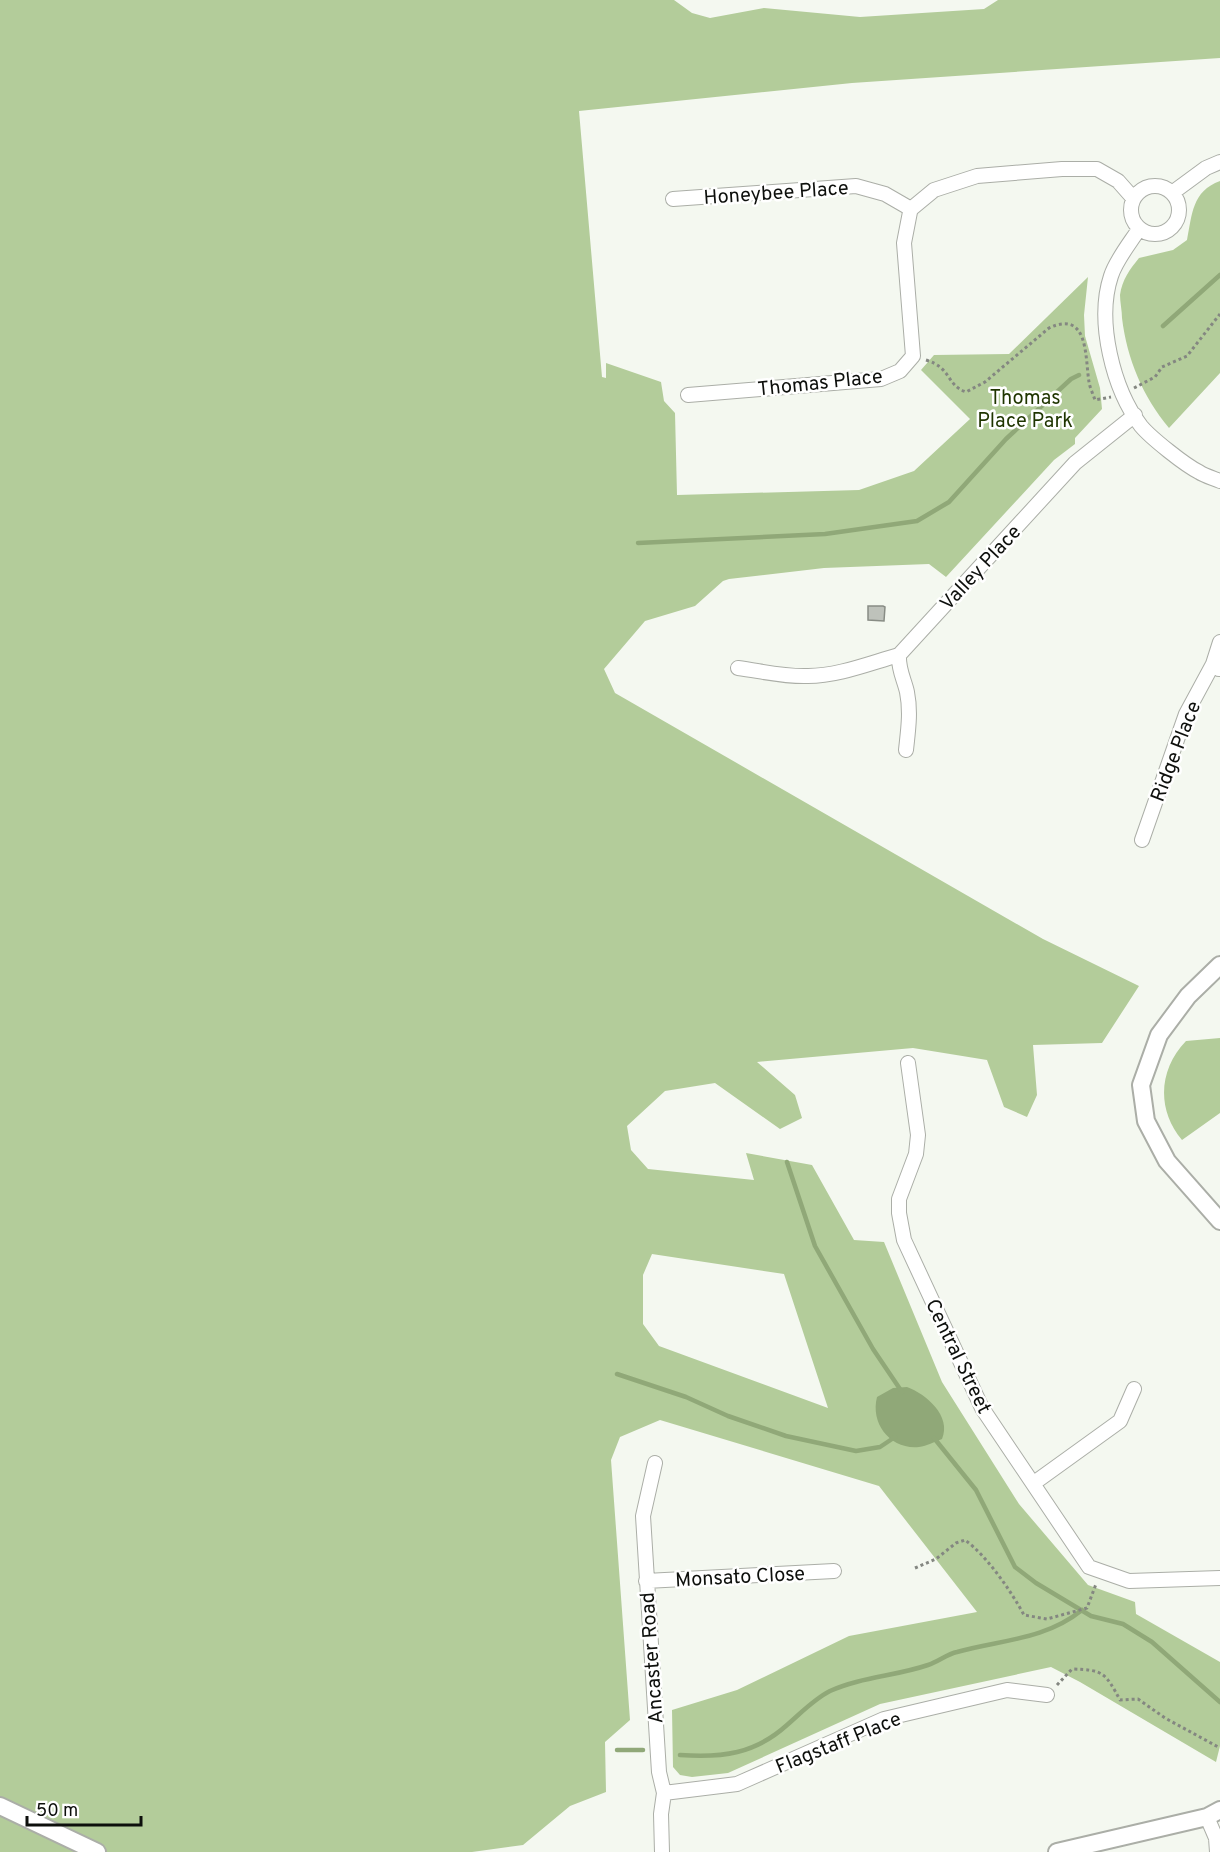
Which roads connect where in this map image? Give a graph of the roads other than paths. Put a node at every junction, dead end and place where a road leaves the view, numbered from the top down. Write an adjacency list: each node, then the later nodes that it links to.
1 (1220, 162): 2 (street)
2 (1172, 193): 3 (street); 6 (street)
3 (1133, 198): 5 (street); 6 (street)
4 (673, 199): 5 (street, Honeybee Place)
5 (911, 209): 7 (street, Thomas Place)
6 (1139, 229): 8 (street)
7 (688, 395)
8 (1135, 415): 9 (street); 11 (street, Valley Place)
9 (1220, 481)
10 (1220, 642): 12 (street, Ridge Place)
11 (899, 655): 13 (street); 14 (street)
12 (1216, 667): 15 (street, Ridge Place)
13 (738, 668)
14 (906, 750)
15 (1142, 840)
16 (1220, 964): 18 (street)
17 (908, 1063): 21 (street, Central Street)
18 (1220, 1221)
19 (1134, 1389): 21 (street)
20 (655, 1463): 24 (street, Ancaster Road)
21 (1034, 1483): 23 (street, Central Street)
22 (834, 1571): 24 (street, Monsato Close)
23 (1220, 1578)
24 (646, 1581): 26 (street, Ancaster Road)
25 (1047, 1695): 26 (street, Flagstaff Place)
26 (664, 1793): 30 (street, Ancaster Road)
27 (0, 1806): 29 (street)
28 (1214, 1813): 31 (street); 32 (street)
29 (97, 1852)
30 (662, 1852)
31 (1057, 1852)
32 (1217, 1852)

